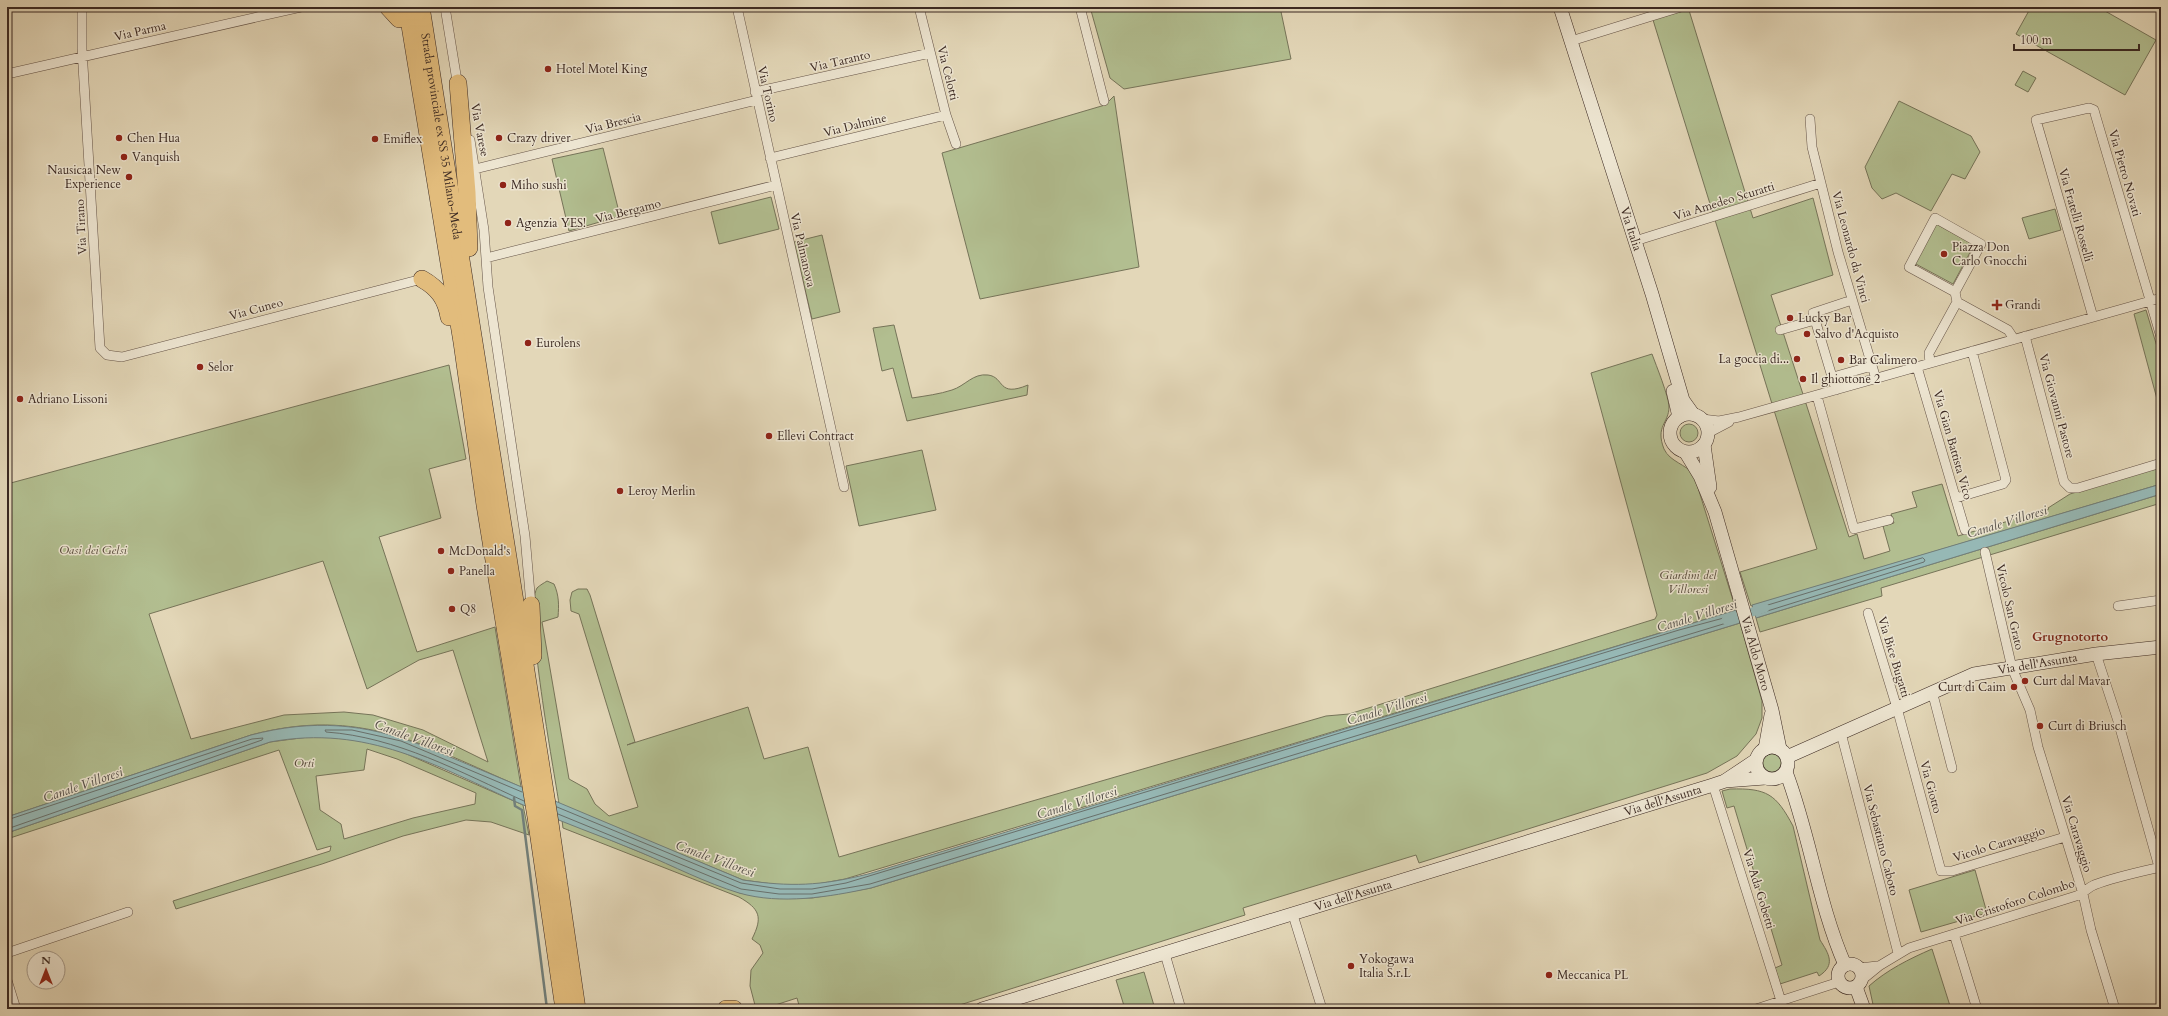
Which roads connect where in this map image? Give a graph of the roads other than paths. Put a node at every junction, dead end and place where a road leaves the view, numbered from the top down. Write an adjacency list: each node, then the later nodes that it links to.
1 (82, 7): 14 (street, Via Tirano)
2 (301, 7): 14 (street, Via Parma)
3 (421, 7): 31 (highway, Strada provinciale ex SS 35 Milano-Meda)
4 (737, 7): 18 (street, Via Torino)
5 (919, 7): 13 (street, Via Celotti)
6 (1080, 7): 19 (street)
7 (1555, 7): 12 (street, Via Italia); 16 (street, Via Italia)
8 (1560, 7): 12 (street, Via Italia)
9 (1681, 7): 12 (street)
10 (446, 9): 17 (street, Via Varese)
11 (398, 10): 31 (highway, Strada provinciale ex SS 35 Milano-Meda)
12 (1571, 41): 16 (street, Via Italia); 29 (street, Via Italia)
13 (930, 53): 18 (street, Via Taranto); 20 (street, Via Celotti)
14 (83, 56): 15 (street, Via Parma); 46 (street, Via Tirano)
15 (7, 74)
16 (1577, 74): 28 (street, Via Italia)
17 (458, 83): 25 (street, Via Varese); 48 (highway)
18 (756, 96): 24 (street, Via Torino); 25 (street, Via Brescia)
19 (1104, 101)
20 (946, 115): 23 (street, Via Celotti); 24 (street, Via Dalmine)
21 (1810, 119): 26 (street, Via Leonardo da Vinci)
22 (2036, 120): 37 (street, Via Pietro Novati); 39 (street, Via Fratelli Rosselli)
23 (956, 144)
24 (770, 158): 27 (street, Via Torino)
25 (475, 169): 30 (street, Via Varese)
26 (1821, 183): 29 (street, Via Amedeo Scuratti); 36 (street, Via Leonardo da Vinci)
27 (776, 185): 30 (street, Via Bergamo); 62 (street, Via Palmanova)
28 (1619, 212): 29 (street); 32 (street, Via Italia)
29 (1635, 241): 32 (street); 57 (street, Via Italia)
30 (486, 258): 69 (street, Via Varese)
31 (456, 266): 45 (highway); 48 (highway)
32 (1638, 275): 56 (street, Via Italia)
33 (422, 279): 45 (highway); 46 (street, Via Cuneo)
34 (1955, 292): 34 (street); 38 (street)
35 (2161, 298): 37 (street)
36 (1852, 300): 40 (street); 50 (street, Via Leonardo da Vinci)
37 (2150, 300): 39 (street); 43 (street)
38 (1957, 302): 44 (street); 49 (street)
39 (2093, 317): 42 (street)
40 (1815, 320): 41 (street); 52 (street)
41 (1780, 330)
42 (2025, 336): 44 (street); 61 (street, Via Giovanni Pastore)
43 (2161, 338)
44 (2014, 340): 47 (street)
45 (462, 342): 86 (highway)
46 (100, 348)
47 (1972, 351): 49 (street); 63 (street)
48 (478, 364): 86 (highway)
49 (1930, 364): 51 (street)
50 (1872, 366): 52 (street); 53 (street, Via Leonardo da Vinci)
51 (1917, 367): 53 (street); 63 (street, Via Gian Battista Vico)
52 (1833, 377): 54 (street)
53 (1876, 379): 54 (street)
54 (1836, 390): 55 (street)
55 (1816, 396): 58 (street); 65 (street)
56 (1679, 417): 57 (street); 60 (street)
57 (1698, 417): 58 (street); 59 (street)
58 (1739, 417): 59 (street)
59 (1706, 439): 60 (street); 64 (street, Via Aldo Moro)
60 (1686, 452): 64 (street, Via Aldo Moro)
61 (2161, 463)
62 (844, 487)
63 (1956, 498): 66 (street, Via Gian Battista Vico)
64 (1713, 505): 77 (street, Via Aldo Moro)
65 (1889, 520)
66 (1965, 530)
67 (1985, 552): 74 (street, Vicolo San Grato)
68 (2161, 600): 70 (street)
69 (531, 604): 86 (highway)
70 (2118, 606)
71 (1868, 613): 76 (street, Via Bice Bugatti)
72 (2161, 647): 73 (street, Via dell'Assunta)
73 (2096, 654): 74 (street, Via dell'Assunta); 89 (street)
74 (2012, 668): 75 (street, Via dell'Assunta); 88 (street, Via Caravaggio)
75 (1932, 691): 76 (street, Via dell'Assunta); 82 (street)
76 (1897, 708): 78 (street, Via dell'Assunta); 90 (street, Via Giotto)
77 (1772, 710): 79 (street, Via Aldo Moro); 80 (street, Via Aldo Moro)
78 (1841, 733): 80 (street, Via dell'Assunta); 96 (street, Via Sebastiano Caboto)
79 (1765, 749): 80 (street); 81 (street)
80 (1783, 753): 83 (street)
81 (1756, 760): 84 (street); 85 (street, Via dell'Assunta)
82 (1952, 768)
83 (1786, 772): 84 (street); 87 (street)
84 (1767, 778): 85 (street, Via dell'Assunta); 87 (street)
85 (1719, 783): 93 (street, Via dell'Assunta); 103 (street, Via Ada Gobetti)
86 (537, 784): 98 (highway)
87 (1798, 806): 99 (street)
88 (2065, 836): 90 (street, Vicolo Caravaggio); 91 (street, Via Caravaggio)
89 (2160, 867): 91 (street, Via Cristoforo Colombo)
90 (1941, 871)
91 (2083, 894): 94 (street, Via Cristoforo Colombo); 117 (street, Via Caravaggio)
92 (128, 912): 95 (street)
93 (1293, 915): 97 (street, Via dell'Assunta); 113 (street)
94 (1954, 934): 96 (street, Via Cristoforo Colombo); 116 (street)
95 (7, 953)
96 (1898, 953): 100 (street, Via Cristoforo Colombo)
97 (1165, 954): 111 (street, Via dell'Assunta); 112 (street)
98 (563, 957): 105 (highway); 106 (highway); 107 (highway); 108 (highway)
99 (1845, 965): 100 (street); 102 (street)
100 (1859, 978): 102 (street); 115 (street)
101 (7, 980): 104 (street)
102 (1839, 982): 103 (street)
103 (1781, 1001): 114 (street)
104 (16, 1009)
105 (556, 1009)
106 (564, 1009)
107 (577, 1009)
108 (585, 1009)
109 (726, 1009): 110 (highway)
110 (734, 1009)
111 (982, 1009)
112 (1181, 1009)
113 (1322, 1009)
114 (1756, 1009)
115 (1864, 1009)
116 (1977, 1009)
117 (2115, 1009)

